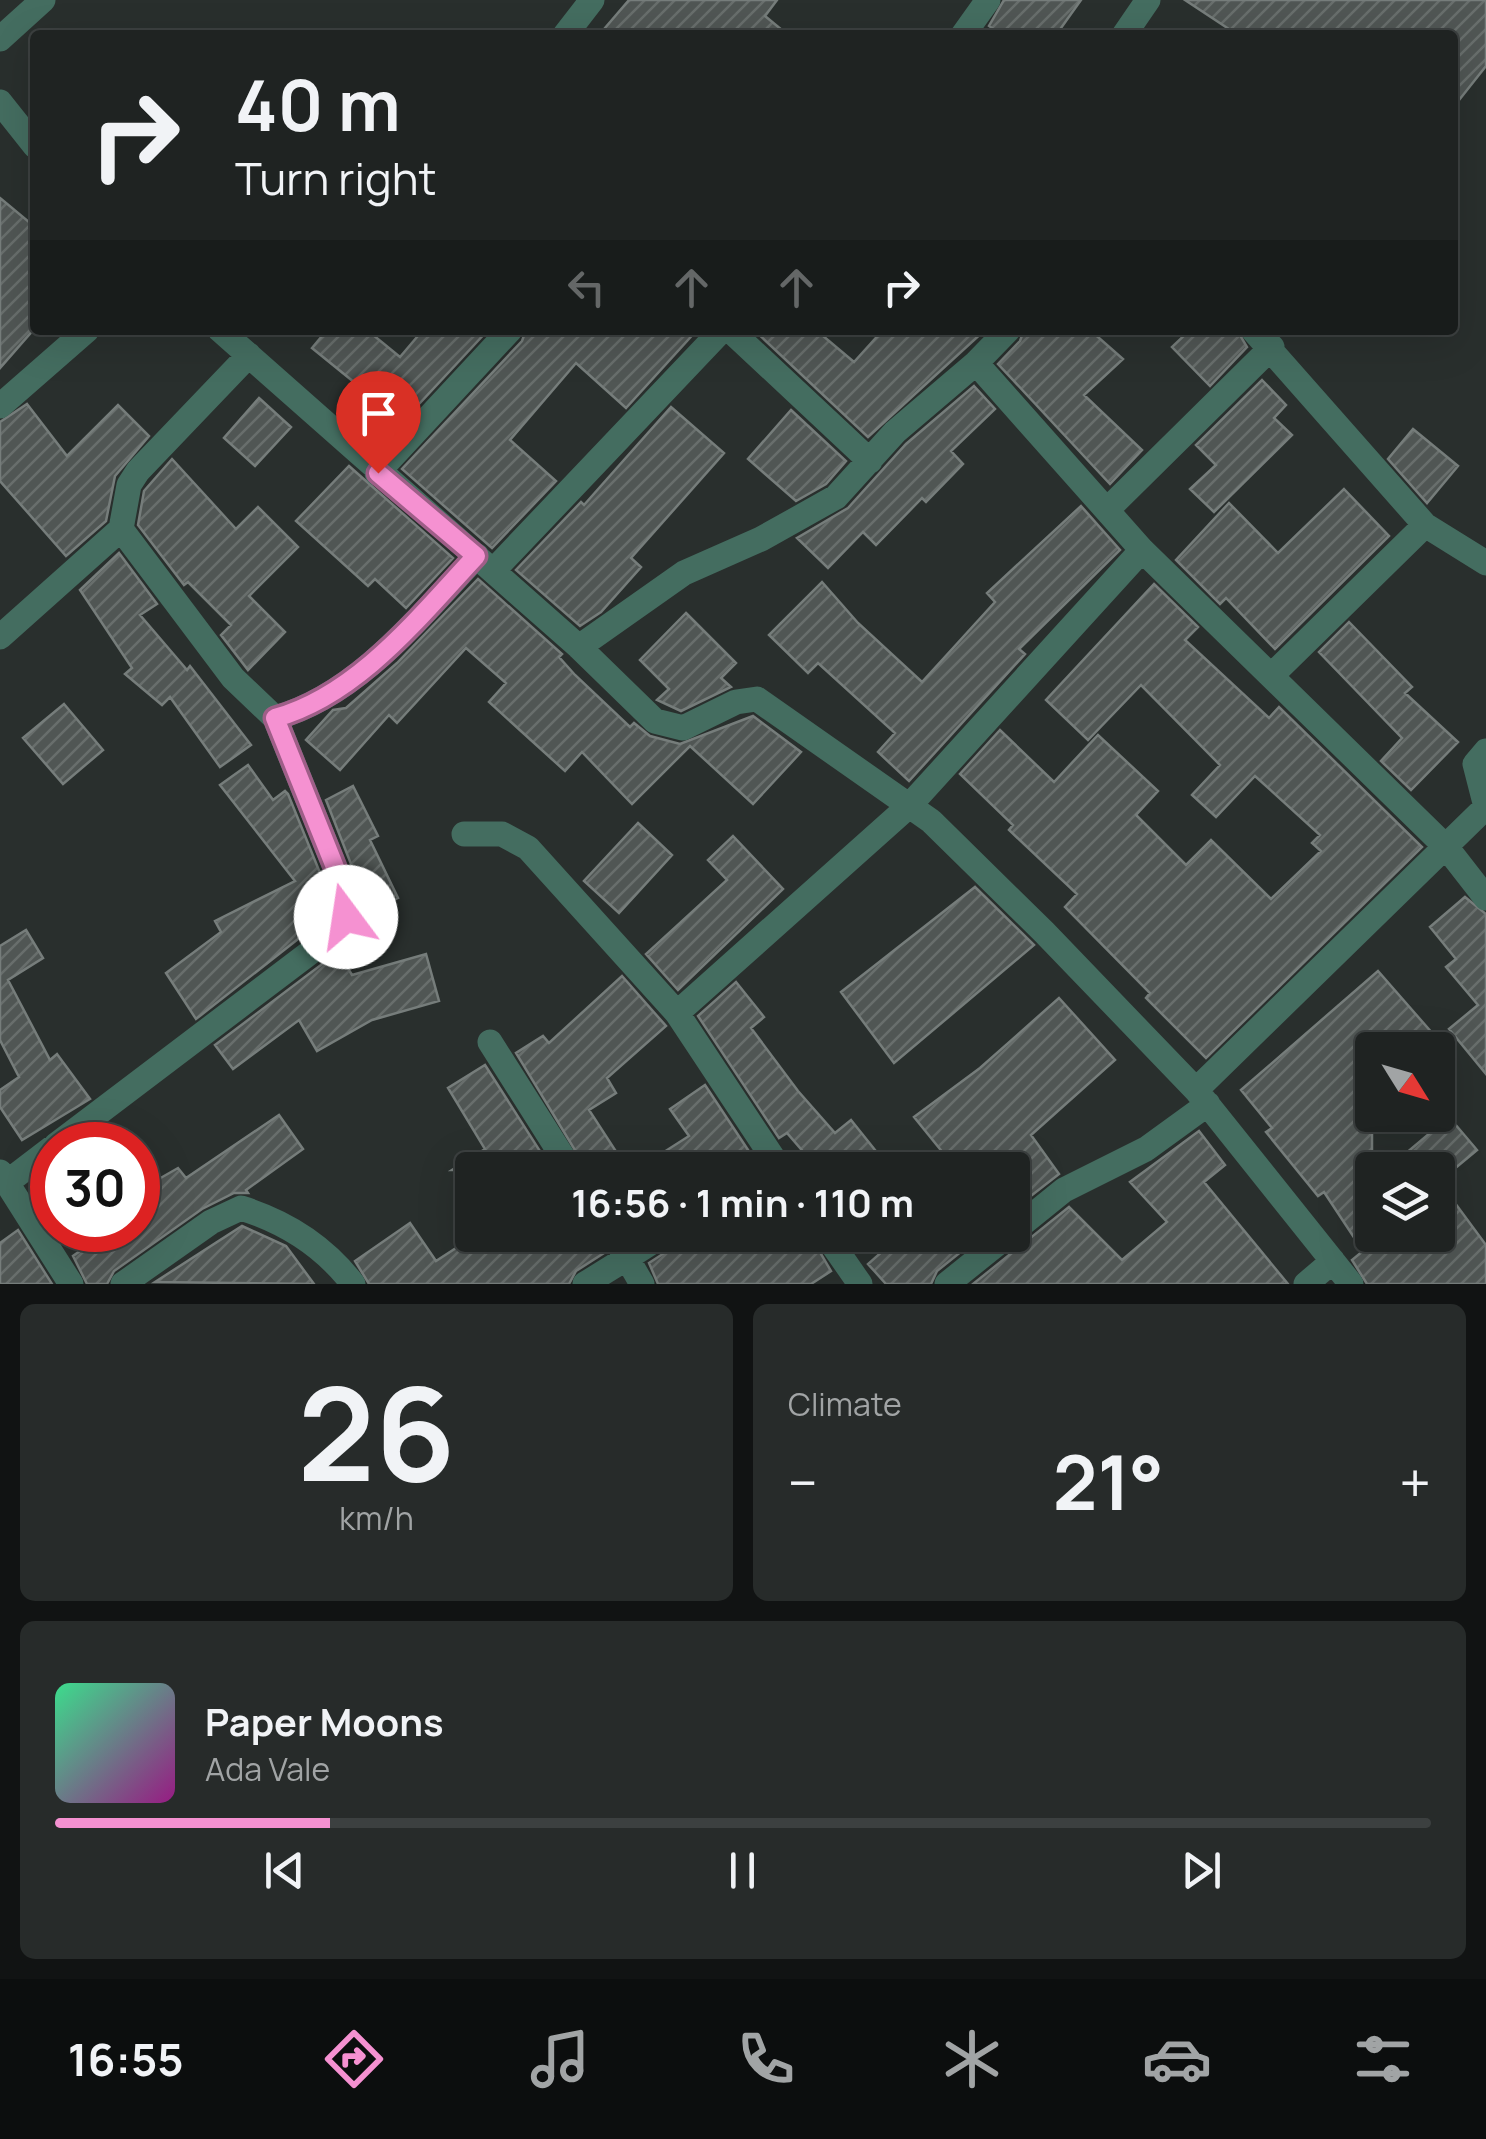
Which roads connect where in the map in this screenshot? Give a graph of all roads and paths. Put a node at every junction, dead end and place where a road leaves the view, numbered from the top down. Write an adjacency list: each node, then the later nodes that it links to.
1 (43, 0): 8 (street)
2 (592, 0): 5 (street)
3 (988, 0): 6 (street)
4 (1148, 0): 7 (street)
5 (568, 30)
6 (966, 30)
7 (1127, 30)
8 (0, 39)
9 (0, 102): 10 (street)
10 (30, 140)
11 (82, 335): 20 (street)
12 (226, 335): 18 (street)
13 (505, 335): 22 (street)
14 (721, 335): 27 (street)
15 (731, 335): 21 (street)
16 (1003, 335): 19 (street)
17 (1263, 339): 23 (street); 24 (street)
18 (249, 355): 22 (street); 25 (street)
19 (976, 364): 21 (street); 23 (street)
20 (0, 406)
21 (870, 461): 30 (street)
22 (378, 473): 27 (street)
23 (1108, 508): 26 (street)
24 (1425, 525): 28 (street); 31 (street)
25 (122, 529): 29 (street); 32 (street)
26 (1142, 550): 31 (street); 34 (street)
27 (485, 563): 30 (street); 32 (street)
28 (1486, 563)
29 (0, 637)
30 (579, 647): 34 (street)
31 (1273, 674): 36 (street)
32 (275, 718): 41 (street)
33 (1486, 751): 36 (street)
34 (910, 806): 38 (street); 40 (street)
35 (464, 834): 38 (street)
36 (1447, 848): 37 (street); 40 (street)
37 (1486, 898)
38 (677, 1013): 43 (street)
39 (490, 1042): 42 (street)
40 (1202, 1097): 46 (street); 52 (street)
41 (86, 1122)
42 (560, 1152)
43 (764, 1152)
44 (30, 1161): 45 (street)
45 (3, 1178): 53 (street)
46 (1030, 1217)
47 (623, 1252): 51 (street)
48 (636, 1252): 51 (street)
49 (838, 1252): 58 (street)
50 (987, 1252): 59 (street)
51 (627, 1258): 56 (street); 57 (street)
52 (1333, 1261): 60 (street); 61 (street)
53 (70, 1284)
54 (123, 1284): 55 (street)
55 (353, 1284)
56 (586, 1284)
57 (642, 1284)
58 (860, 1284)
59 (947, 1284)
60 (1306, 1284)
61 (1352, 1284)

